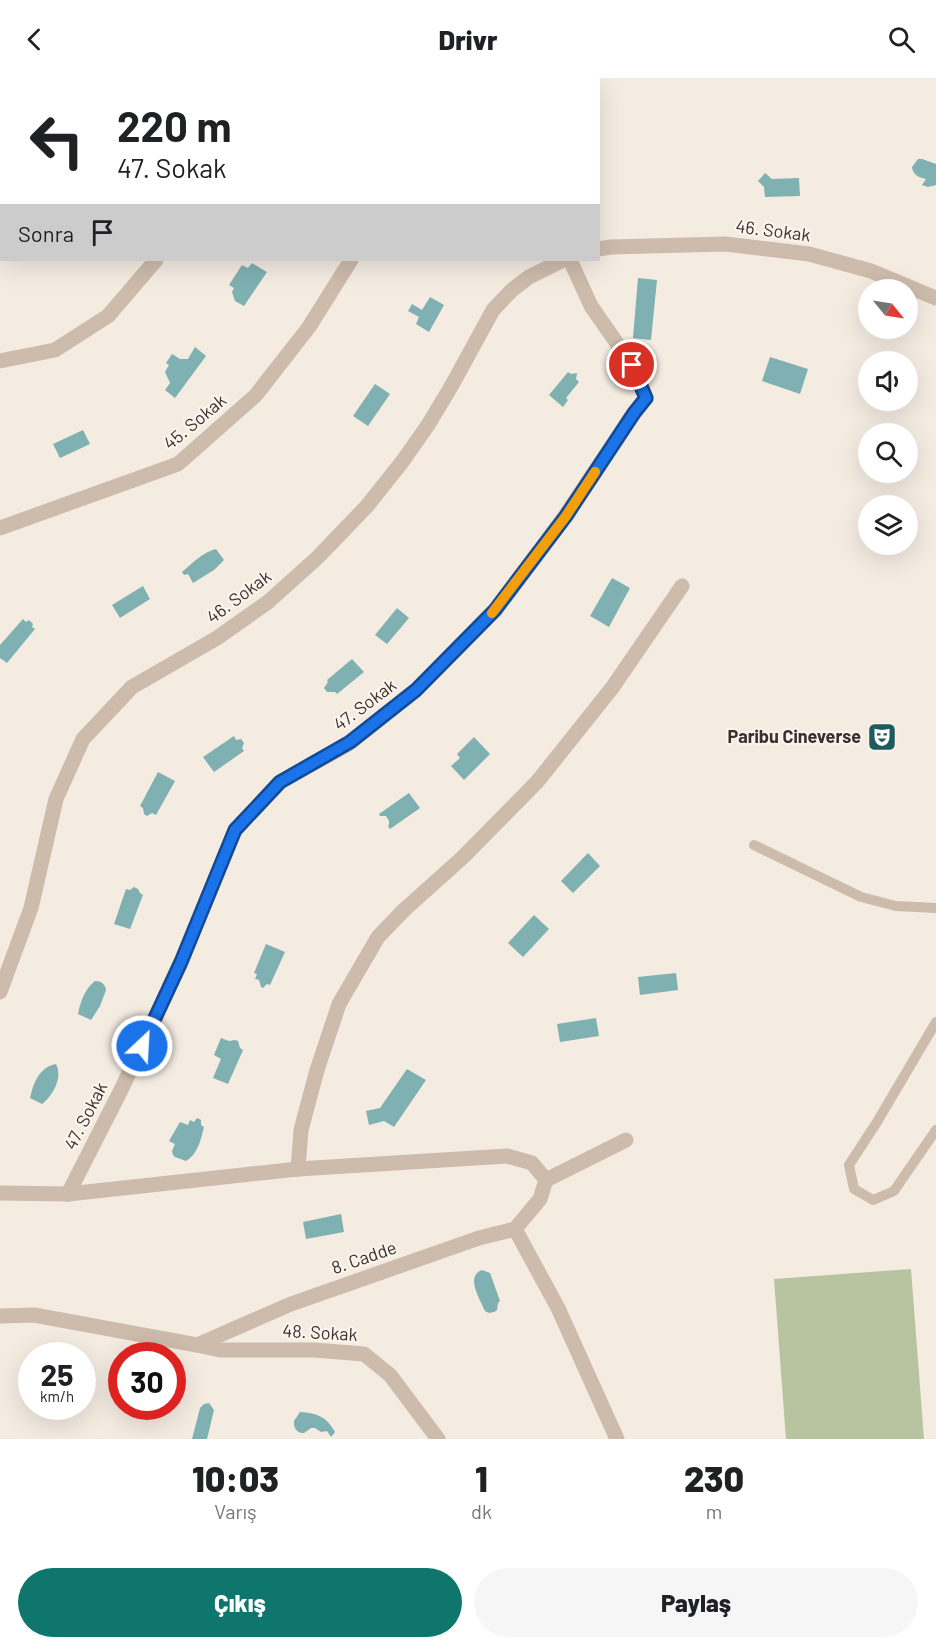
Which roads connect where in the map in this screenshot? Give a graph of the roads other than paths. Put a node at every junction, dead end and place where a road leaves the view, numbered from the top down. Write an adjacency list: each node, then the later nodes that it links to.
1 (600, 249): 6 (street, 46. Sokak)
2 (155, 261): 7 (street)
3 (350, 261): 8 (street, 45. Sokak)
4 (560, 261): 12 (street, 46. Sokak)
5 (570, 261): 19 (street, 47. Sokak)
6 (936, 298)
7 (0, 361)
8 (0, 528)
9 (682, 586): 16 (street)
10 (754, 844): 11 (lane)
11 (936, 908)
12 (0, 992)
13 (936, 1022): 14 (lane)
14 (936, 1130)
15 (626, 1140): 17 (street)
16 (298, 1169): 17 (street); 19 (street)
17 (546, 1180): 20 (street)
18 (0, 1193): 19 (street)
19 (68, 1194)
20 (515, 1229): 22 (street, 8. Cadde); 24 (street)
21 (0, 1316): 22 (street)
22 (197, 1345): 23 (street, 48. Sokak)
23 (438, 1439)
24 (617, 1439)

